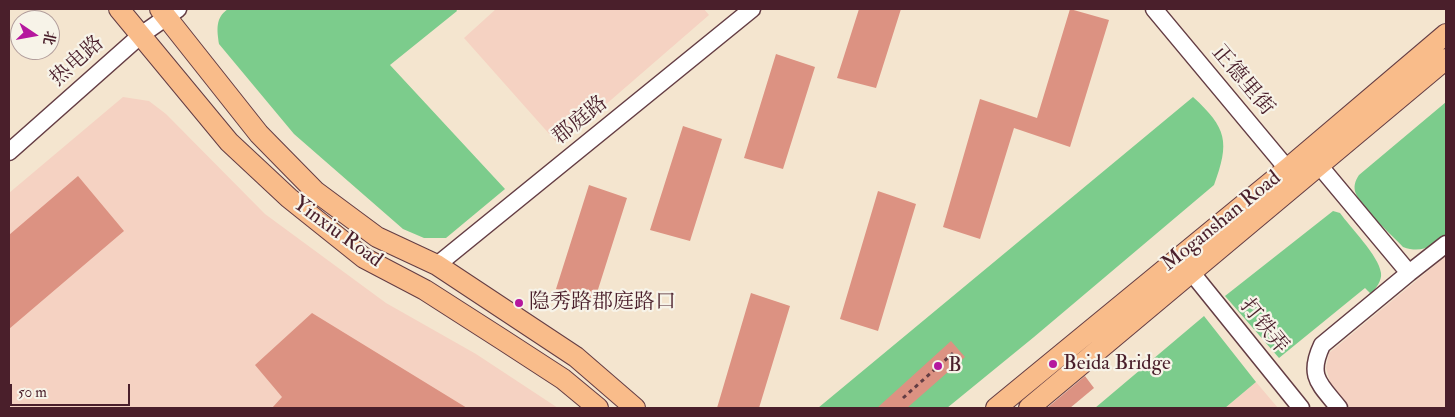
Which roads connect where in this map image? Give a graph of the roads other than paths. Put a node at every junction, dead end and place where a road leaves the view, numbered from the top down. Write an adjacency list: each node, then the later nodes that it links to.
1 (119, 9): 6 (main road, Yinxiu Road)
2 (1154, 9): 10 (street, 正德里街)
3 (168, 11): 6 (street, 热电路); 12 (main road, Yinxiu Road)
4 (741, 12): 12 (street, 郡庭路)
5 (1446, 34): 10 (main road, Moganshan Road)
6 (141, 35): 8 (street, 热电路); 15 (main road, Yinxiu Road)
7 (1446, 59): 9 (main road, Moganshan Road)
8 (9, 152)
9 (1318, 164): 10 (main road, Moganshan Road); 14 (street)
10 (1292, 175): 13 (main road, Moganshan Road); 17 (main road, Moganshan Road)
11 (1446, 244): 14 (street)
12 (437, 265): 16 (main road, Yinxiu Road)
13 (1192, 273): 18 (main road, Moganshan Road); 19 (street, 打铁弄)
14 (1409, 273): 20 (street)
15 (598, 408)
16 (635, 408)
17 (996, 408)
18 (1029, 408)
19 (1301, 408)
20 (1339, 408)

